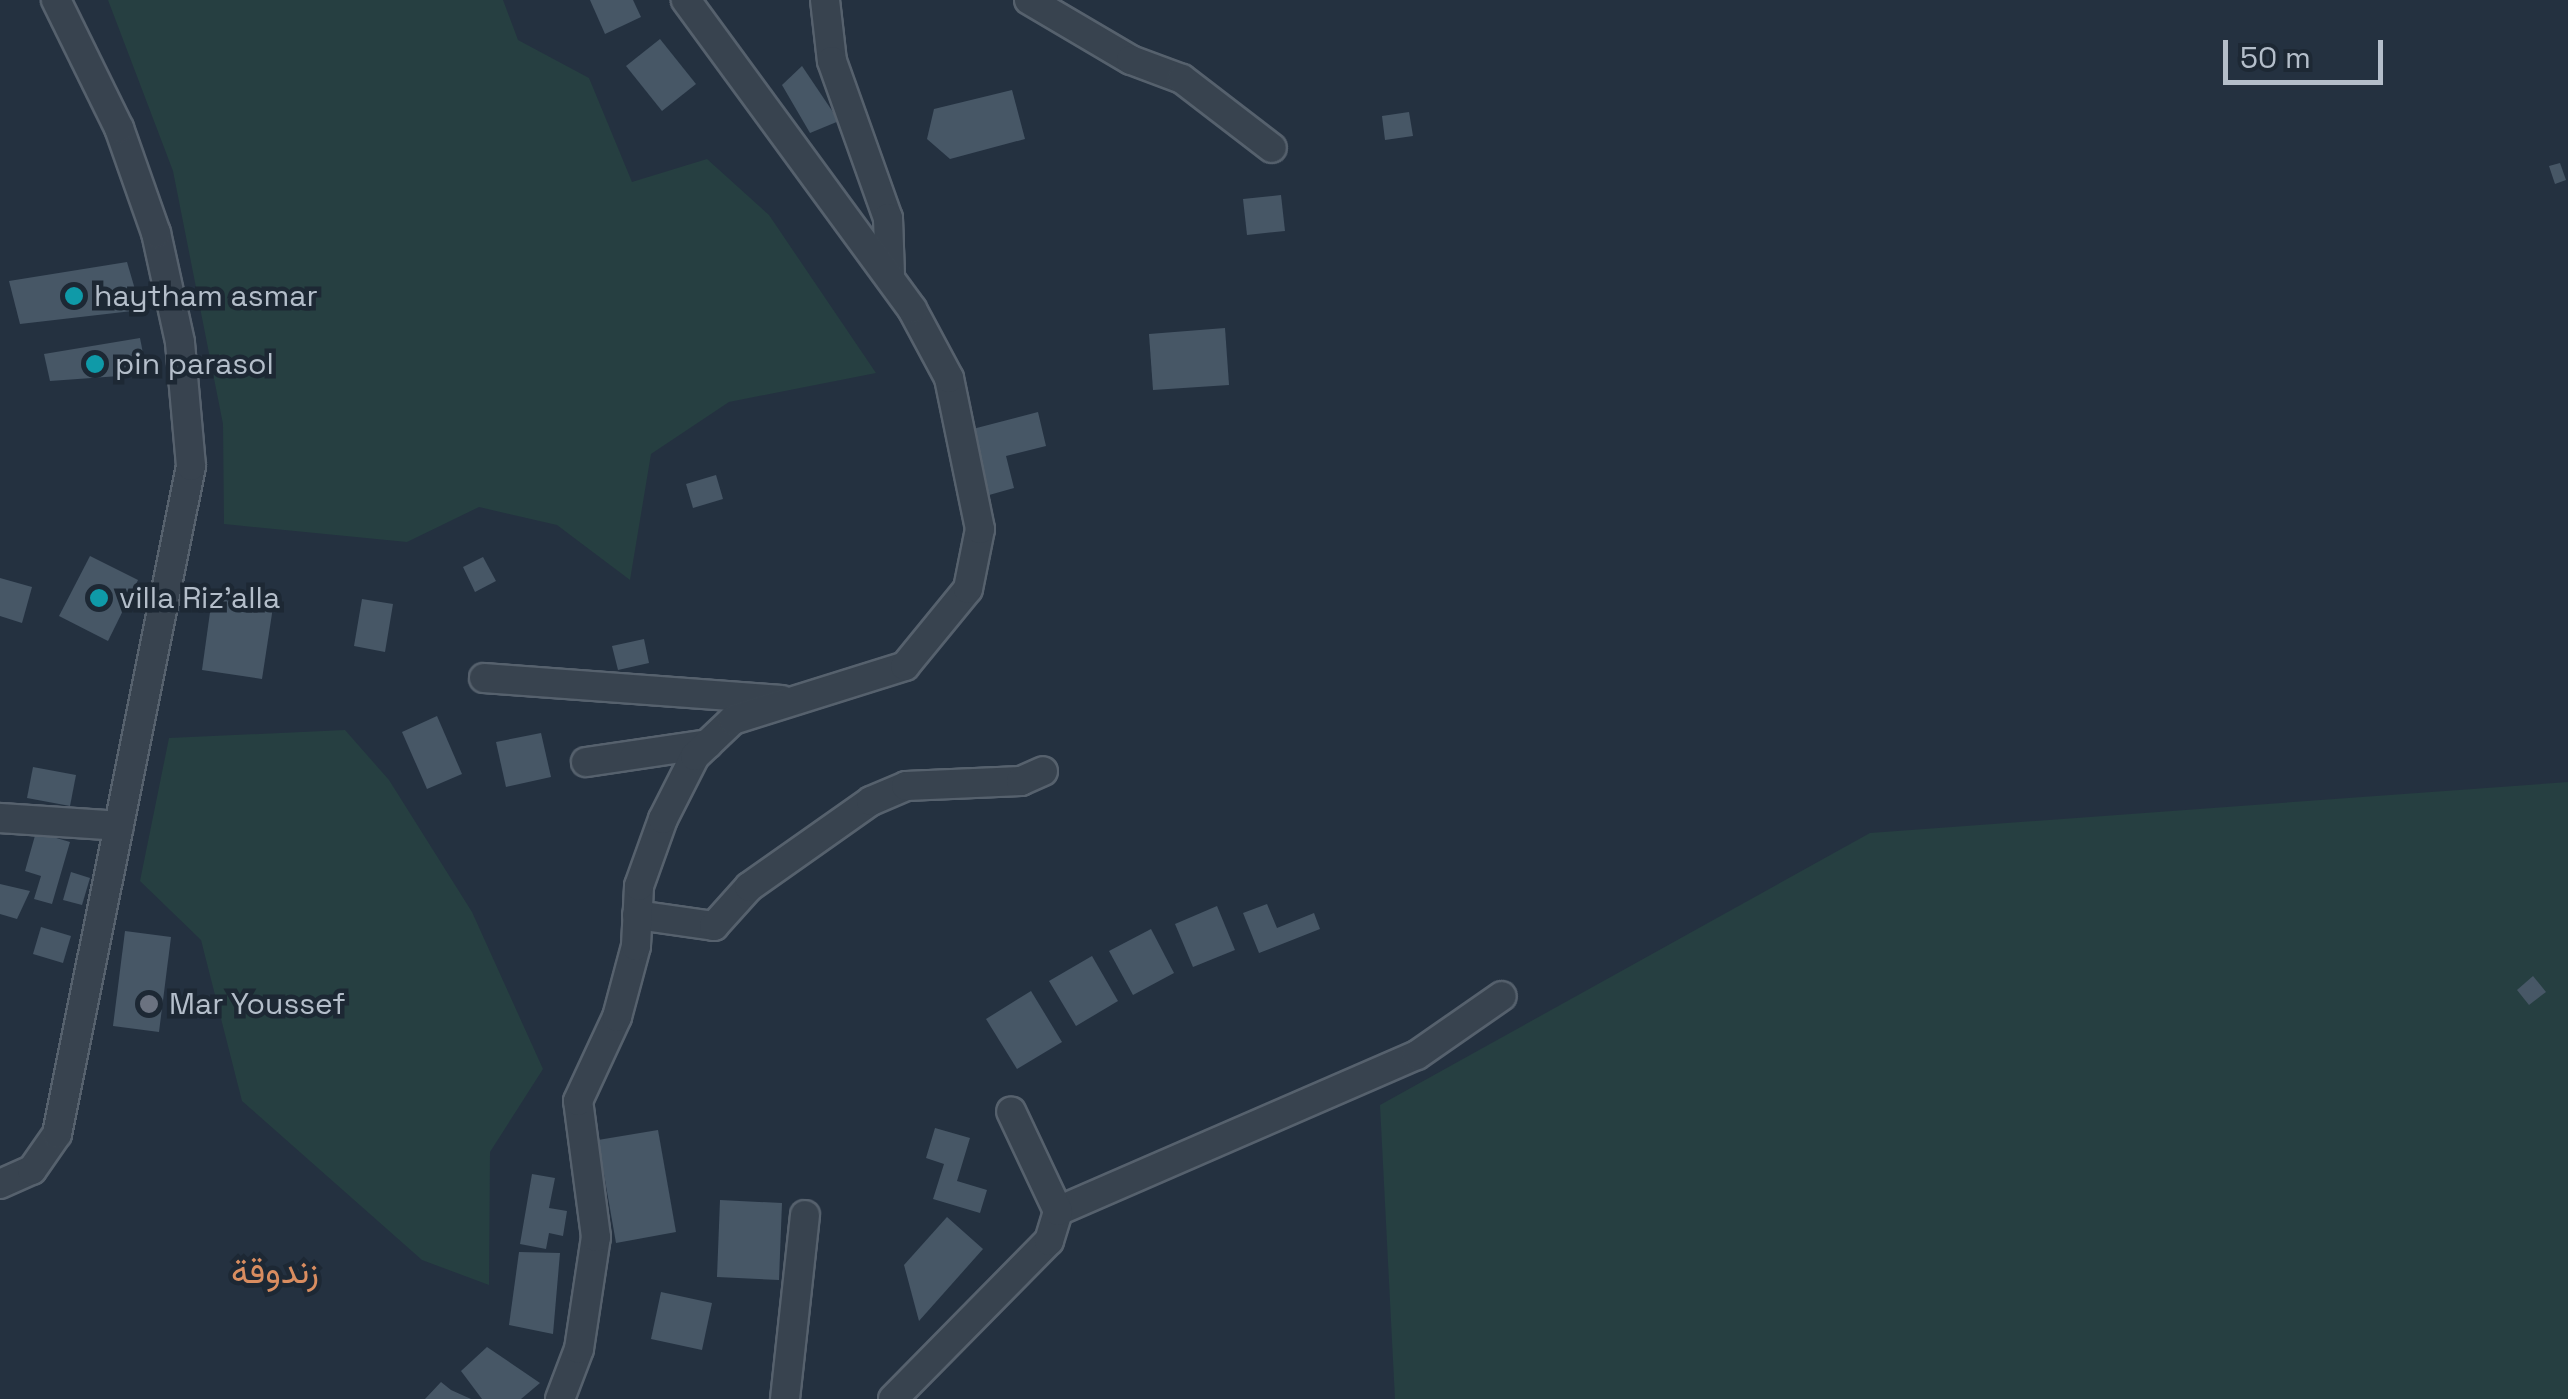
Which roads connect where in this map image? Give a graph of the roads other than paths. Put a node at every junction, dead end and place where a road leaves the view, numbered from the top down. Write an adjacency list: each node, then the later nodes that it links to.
1 (56, 0): 13 (street)
2 (686, 0): 6 (street)
3 (825, 0): 6 (street)
4 (1029, 0): 5 (street)
5 (1272, 148)
6 (890, 276): 8 (street)
7 (484, 678): 8 (street)
8 (781, 700): 9 (street)
9 (708, 744): 10 (street); 14 (street)
10 (586, 762)
11 (1044, 771): 14 (street)
12 (0, 818): 13 (street)
13 (120, 826): 17 (street)
14 (637, 915): 20 (street)
15 (1502, 996): 18 (street)
16 (1011, 1112): 18 (street)
17 (0, 1184)
18 (1058, 1211): 22 (street)
19 (805, 1214): 21 (street)
20 (560, 1399)
21 (784, 1399)
22 (893, 1399)

